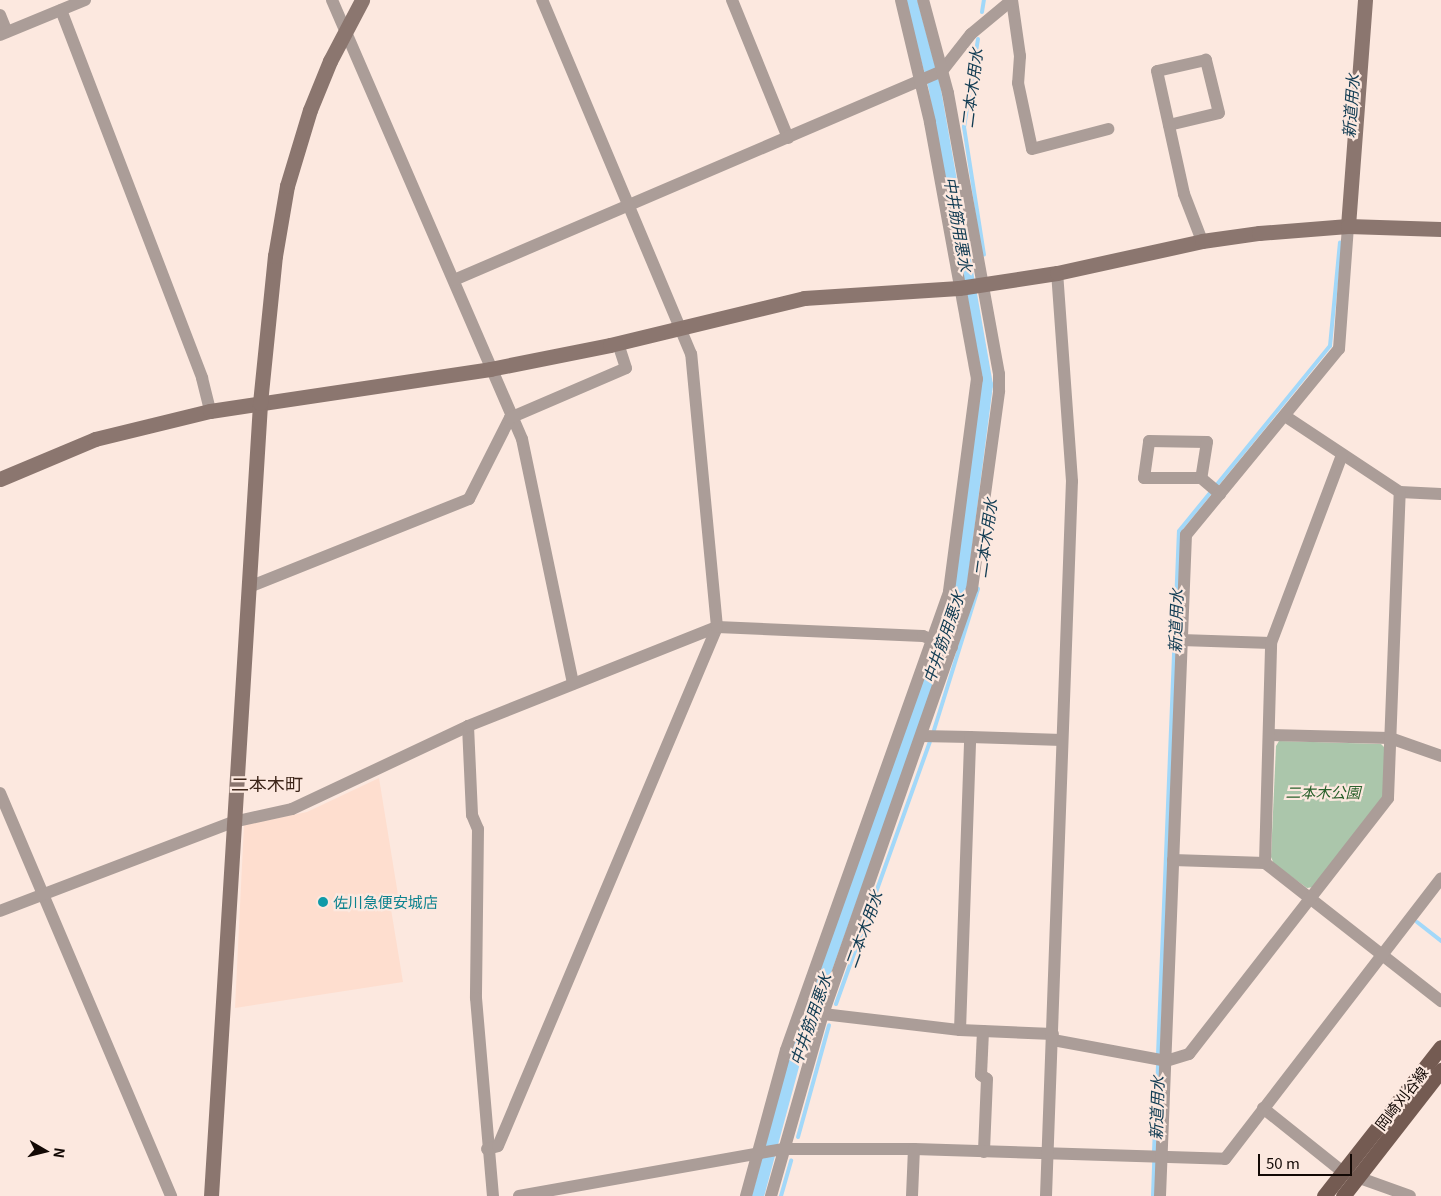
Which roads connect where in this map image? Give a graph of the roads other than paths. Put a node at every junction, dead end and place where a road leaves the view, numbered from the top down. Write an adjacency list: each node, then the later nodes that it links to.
1 (85, 0): 10 (street)
2 (332, 0): 12 (street)
3 (362, 0): 12 (street)
4 (542, 0): 19 (street)
5 (732, 0): 18 (street)
6 (900, 0): 15 (street)
7 (924, 0): 14 (street)
8 (1012, 0): 14 (street); 17 (street)
9 (1365, 0): 20 (street)
10 (61, 10): 13 (street); 30 (street)
11 (0, 15): 13 (street)
12 (345, 32): 24 (street); 29 (street)
13 (4, 33)
14 (942, 72): 15 (street); 25 (street)
15 (922, 81): 18 (street); 25 (street)
16 (1169, 125): 16 (street); 22 (street)
17 (1108, 129)
18 (788, 138): 19 (street)
19 (630, 206): 24 (street); 26 (street)
20 (1348, 226): 21 (street); 22 (street); 31 (street)
21 (1441, 229)
22 (1202, 241): 23 (street)
23 (1056, 273): 25 (street); 50 (street)
24 (454, 280): 28 (street)
25 (970, 286): 26 (street); 40 (street); 43 (street)
26 (681, 328): 27 (street); 39 (street)
27 (618, 342): 28 (street); 32 (street)
28 (490, 369): 29 (street); 32 (street)
29 (260, 404): 30 (street); 38 (street)
30 (210, 411): 34 (street)
31 (1285, 416): 33 (street); 35 (street)
32 (510, 418): 38 (street); 44 (street)
33 (1342, 455): 36 (street); 42 (street)
34 (0, 479)
35 (1212, 487): 35 (street); 41 (street)
36 (1400, 492): 37 (street); 49 (street)
37 (1441, 494)
38 (249, 587): 53 (street)
39 (717, 627): 40 (street); 44 (street); 70 (street)
40 (932, 639): 43 (street); 73 (street)
41 (1181, 640): 42 (street); 54 (street)
42 (1271, 643): 46 (street)
43 (952, 647): 47 (street)
44 (573, 684): 45 (street)
45 (468, 726): 53 (street); 70 (street)
46 (1269, 735): 49 (street); 55 (street)
47 (921, 736): 48 (street); 62 (street)
48 (970, 737): 50 (street); 63 (street)
49 (1390, 738): 51 (street); 58 (street)
50 (1062, 740): 65 (street)
51 (1441, 756)
52 (0, 793): 57 (street)
53 (233, 822): 57 (street); 80 (street)
54 (1173, 860): 55 (street); 67 (street)
55 (1266, 863): 58 (street)
56 (1441, 880): 60 (street)
57 (44, 893): 59 (street); 79 (street)
58 (1311, 900): 60 (street); 67 (street)
59 (0, 911)
60 (1382, 956): 61 (street); 69 (street)
61 (1441, 1001)
62 (823, 1014): 63 (street); 71 (street)
63 (960, 1030): 64 (street)
64 (983, 1031): 65 (street); 74 (street)
65 (1053, 1037): 67 (street); 75 (street)
66 (1441, 1047): 77 (main road, 岡崎刈谷線)
67 (1166, 1061): 76 (street)
68 (1441, 1070): 78 (main road, 岡崎刈谷線)
69 (1264, 1108): 76 (street); 77 (street)
70 (487, 1149): 81 (street)
71 (784, 1149): 72 (street); 73 (street); 84 (street)
72 (914, 1149): 74 (street); 85 (street)
73 (758, 1152): 82 (street); 83 (street)
74 (984, 1152): 75 (street)
75 (1047, 1154): 76 (street); 86 (street)
76 (1162, 1156): 87 (street)
77 (1343, 1172): 78 (street); 88 (main road, 岡崎刈谷線)
78 (1358, 1177): 89 (main road, 岡崎刈谷線); 90 (street)
79 (171, 1196)
80 (211, 1196)
81 (493, 1196)
82 (519, 1196)
83 (746, 1196)
84 (771, 1196)
85 (912, 1196)
86 (1046, 1196)
87 (1160, 1196)
88 (1324, 1196)
89 (1343, 1196)
90 (1410, 1196)

